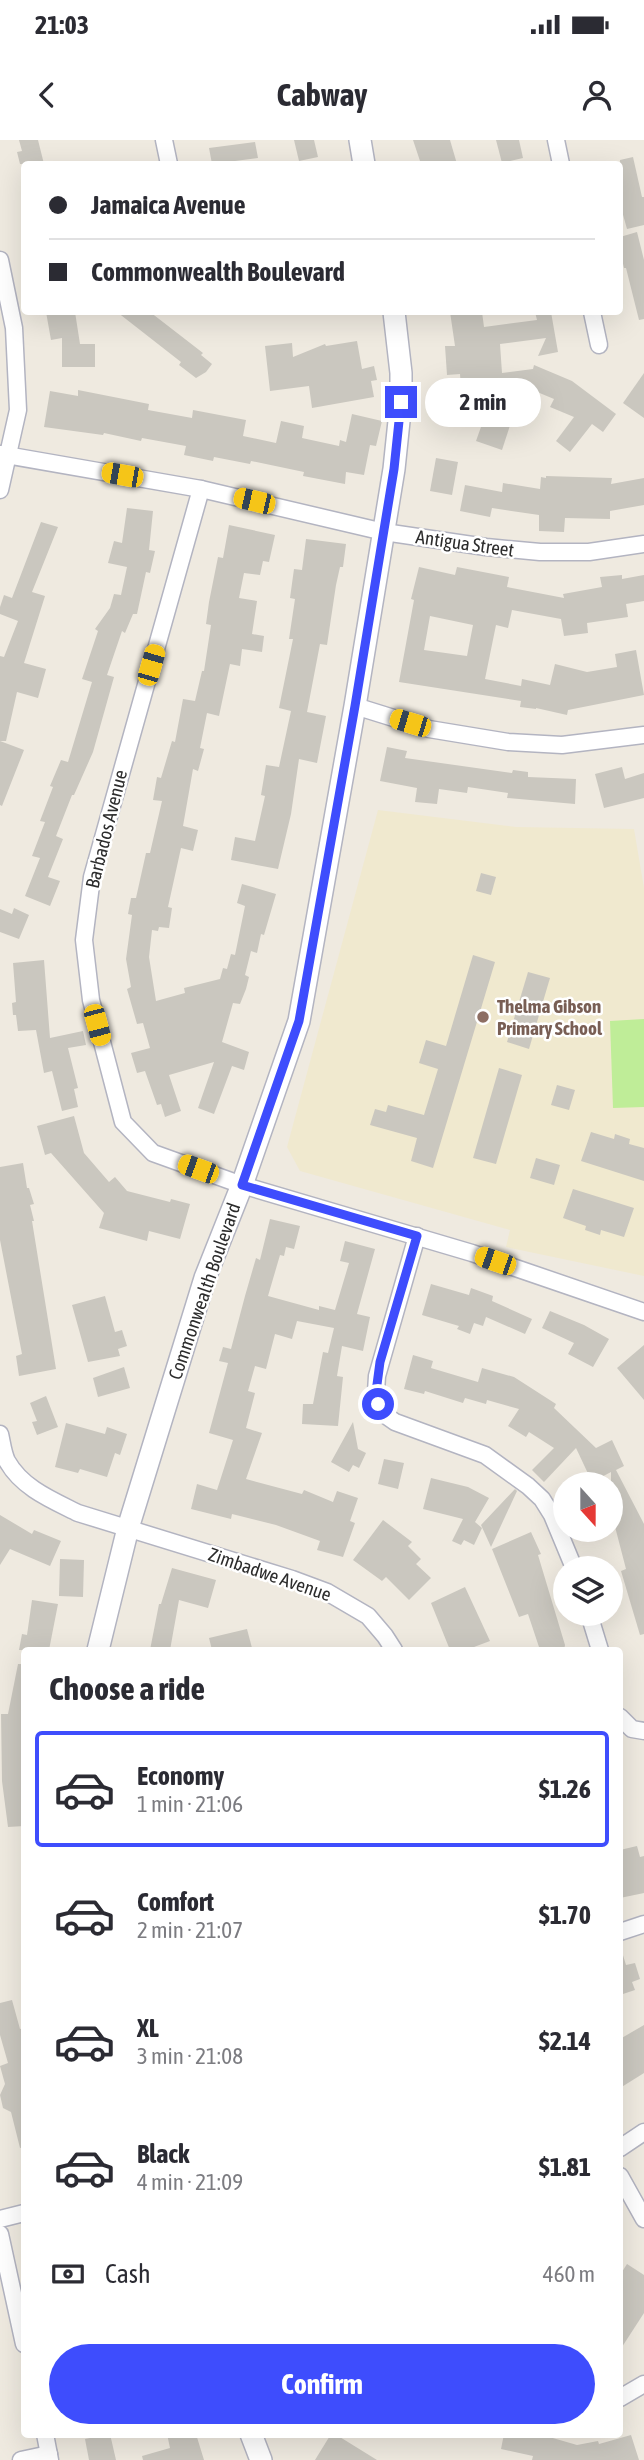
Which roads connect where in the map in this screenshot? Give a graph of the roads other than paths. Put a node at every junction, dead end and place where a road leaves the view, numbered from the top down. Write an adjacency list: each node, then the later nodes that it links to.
1 (163, 140): 4 (street)
2 (360, 140): 5 (street)
3 (555, 140): 6 (street)
4 (168, 161)
5 (364, 161)
6 (560, 161)
7 (0, 260): 11 (street)
8 (394, 315): 14 (street, Commonwealth Boulevard)
9 (593, 315): 10 (street)
10 (599, 345)
11 (5, 455): 12 (street, Antigua Street); 13 (street)
12 (201, 489): 14 (street, Antigua Street); 18 (street, Barbados Avenue)
13 (0, 490)
14 (384, 531): 15 (street, Antigua Street); 16 (street, Commonwealth Boulevard)
15 (644, 544)
16 (355, 706): 17 (street); 18 (street, Commonwealth Boulevard)
17 (644, 735)
18 (242, 1185): 19 (street, Barbados Avenue); 22 (street, Commonwealth Boulevard)
19 (417, 1236): 20 (street, Barbados Avenue); 23 (street)
20 (644, 1312)
21 (0, 1434): 22 (street, Zimbadwe Avenue)
22 (128, 1528): 25 (street, Commonwealth Boulevard); 26 (street, Zimbadwe Avenue)
23 (569, 1556)
24 (593, 1626): 27 (street)
25 (99, 1647)
26 (392, 1647)
27 (599, 1647)
28 (623, 1720): 29 (street)
29 (644, 1731)
30 (644, 1924): 31 (street)
31 (623, 1931)
32 (644, 2132): 33 (street)
33 (623, 2146)
34 (623, 2182): 37 (street)
35 (21, 2214): 36 (street)
36 (0, 2220)
37 (644, 2220)
38 (0, 2234): 39 (street)
39 (21, 2330)
40 (644, 2384): 41 (street)
41 (623, 2396)
42 (46, 2438): 44 (street)
43 (253, 2438): 46 (street)
44 (50, 2457): 45 (street)
45 (21, 2460)
46 (261, 2460)

